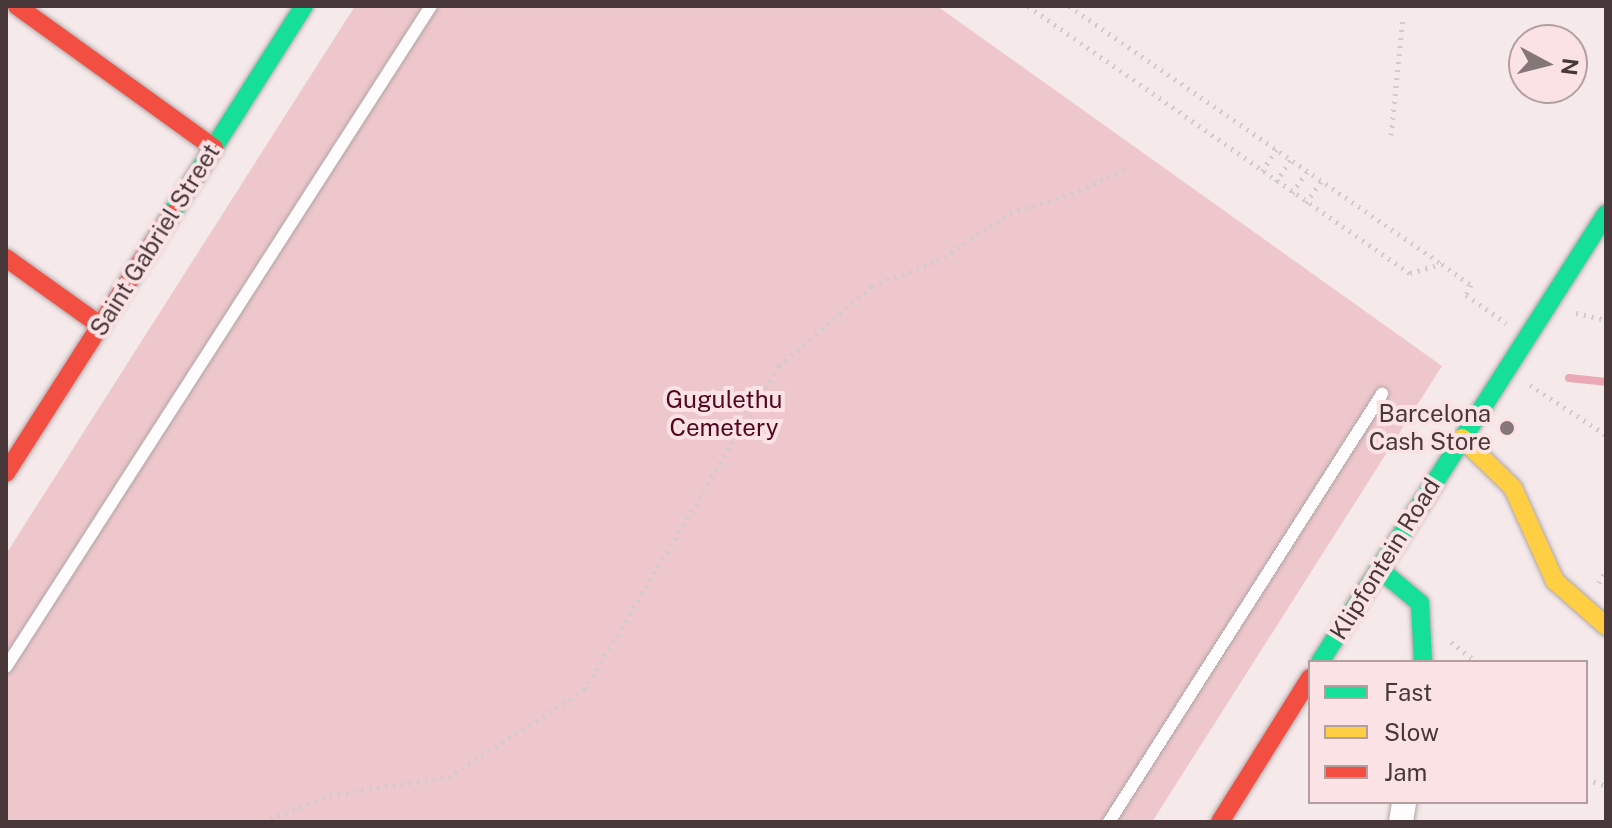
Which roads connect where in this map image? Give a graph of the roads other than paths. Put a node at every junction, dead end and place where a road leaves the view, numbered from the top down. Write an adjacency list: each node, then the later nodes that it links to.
1 (17, 6): 4 (street)
2 (304, 6): 4 (street, Saint Gabriel Street)
3 (431, 6): 15 (lane)
4 (214, 148): 7 (street, Saint Gabriel Street)
5 (1606, 214): 9 (street, Klipfontein Road)
6 (6, 258): 7 (street)
7 (101, 326): 10 (street, Saint Gabriel Street)
8 (1382, 394): 17 (lane)
9 (1462, 438): 11 (street, Klipfontein Road); 12 (street)
10 (6, 473)
11 (1379, 569): 13 (street, Klipfontein Road); 14 (street)
12 (1606, 626)
13 (1321, 660)
14 (1423, 660)
15 (6, 667)
16 (1308, 681): 18 (street)
17 (1109, 822)
18 (1220, 822)

